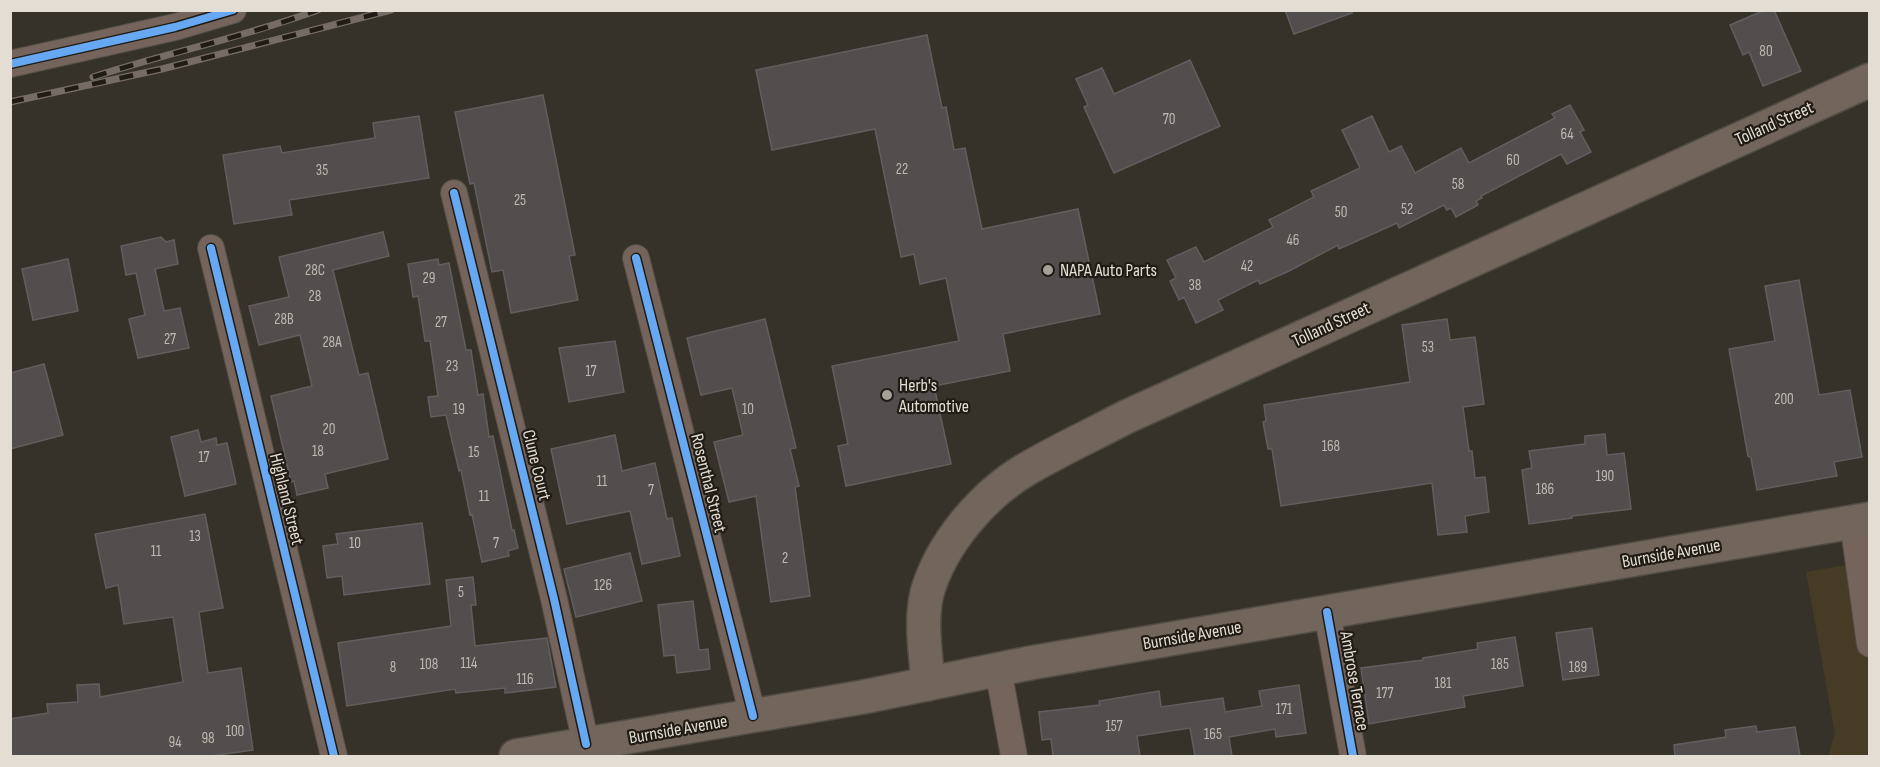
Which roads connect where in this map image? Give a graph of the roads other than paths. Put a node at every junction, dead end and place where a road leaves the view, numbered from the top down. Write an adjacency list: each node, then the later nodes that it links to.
1 (233, 10): 2 (street)
2 (10, 64)
3 (1869, 80): 11 (main road, Tolland Street)
4 (454, 193): 13 (street, Clune Court)
5 (211, 248): 14 (street, Highland Street)
6 (636, 258): 12 (street, Rosenthal Street)
7 (1861, 521): 8 (main road, Burnside Avenue); 9 (street)
8 (1328, 612): 10 (main road, Burnside Avenue); 17 (street, Ambrose Terrace)
9 (1869, 644)
10 (998, 669): 11 (main road, Burnside Avenue); 16 (street)
11 (928, 684): 12 (main road, Burnside Avenue)
12 (753, 716): 13 (main road, Burnside Avenue)
13 (572, 750): 15 (main road, Burnside Avenue)
14 (334, 756)
15 (516, 756)
16 (1014, 756)
17 (1353, 756)

